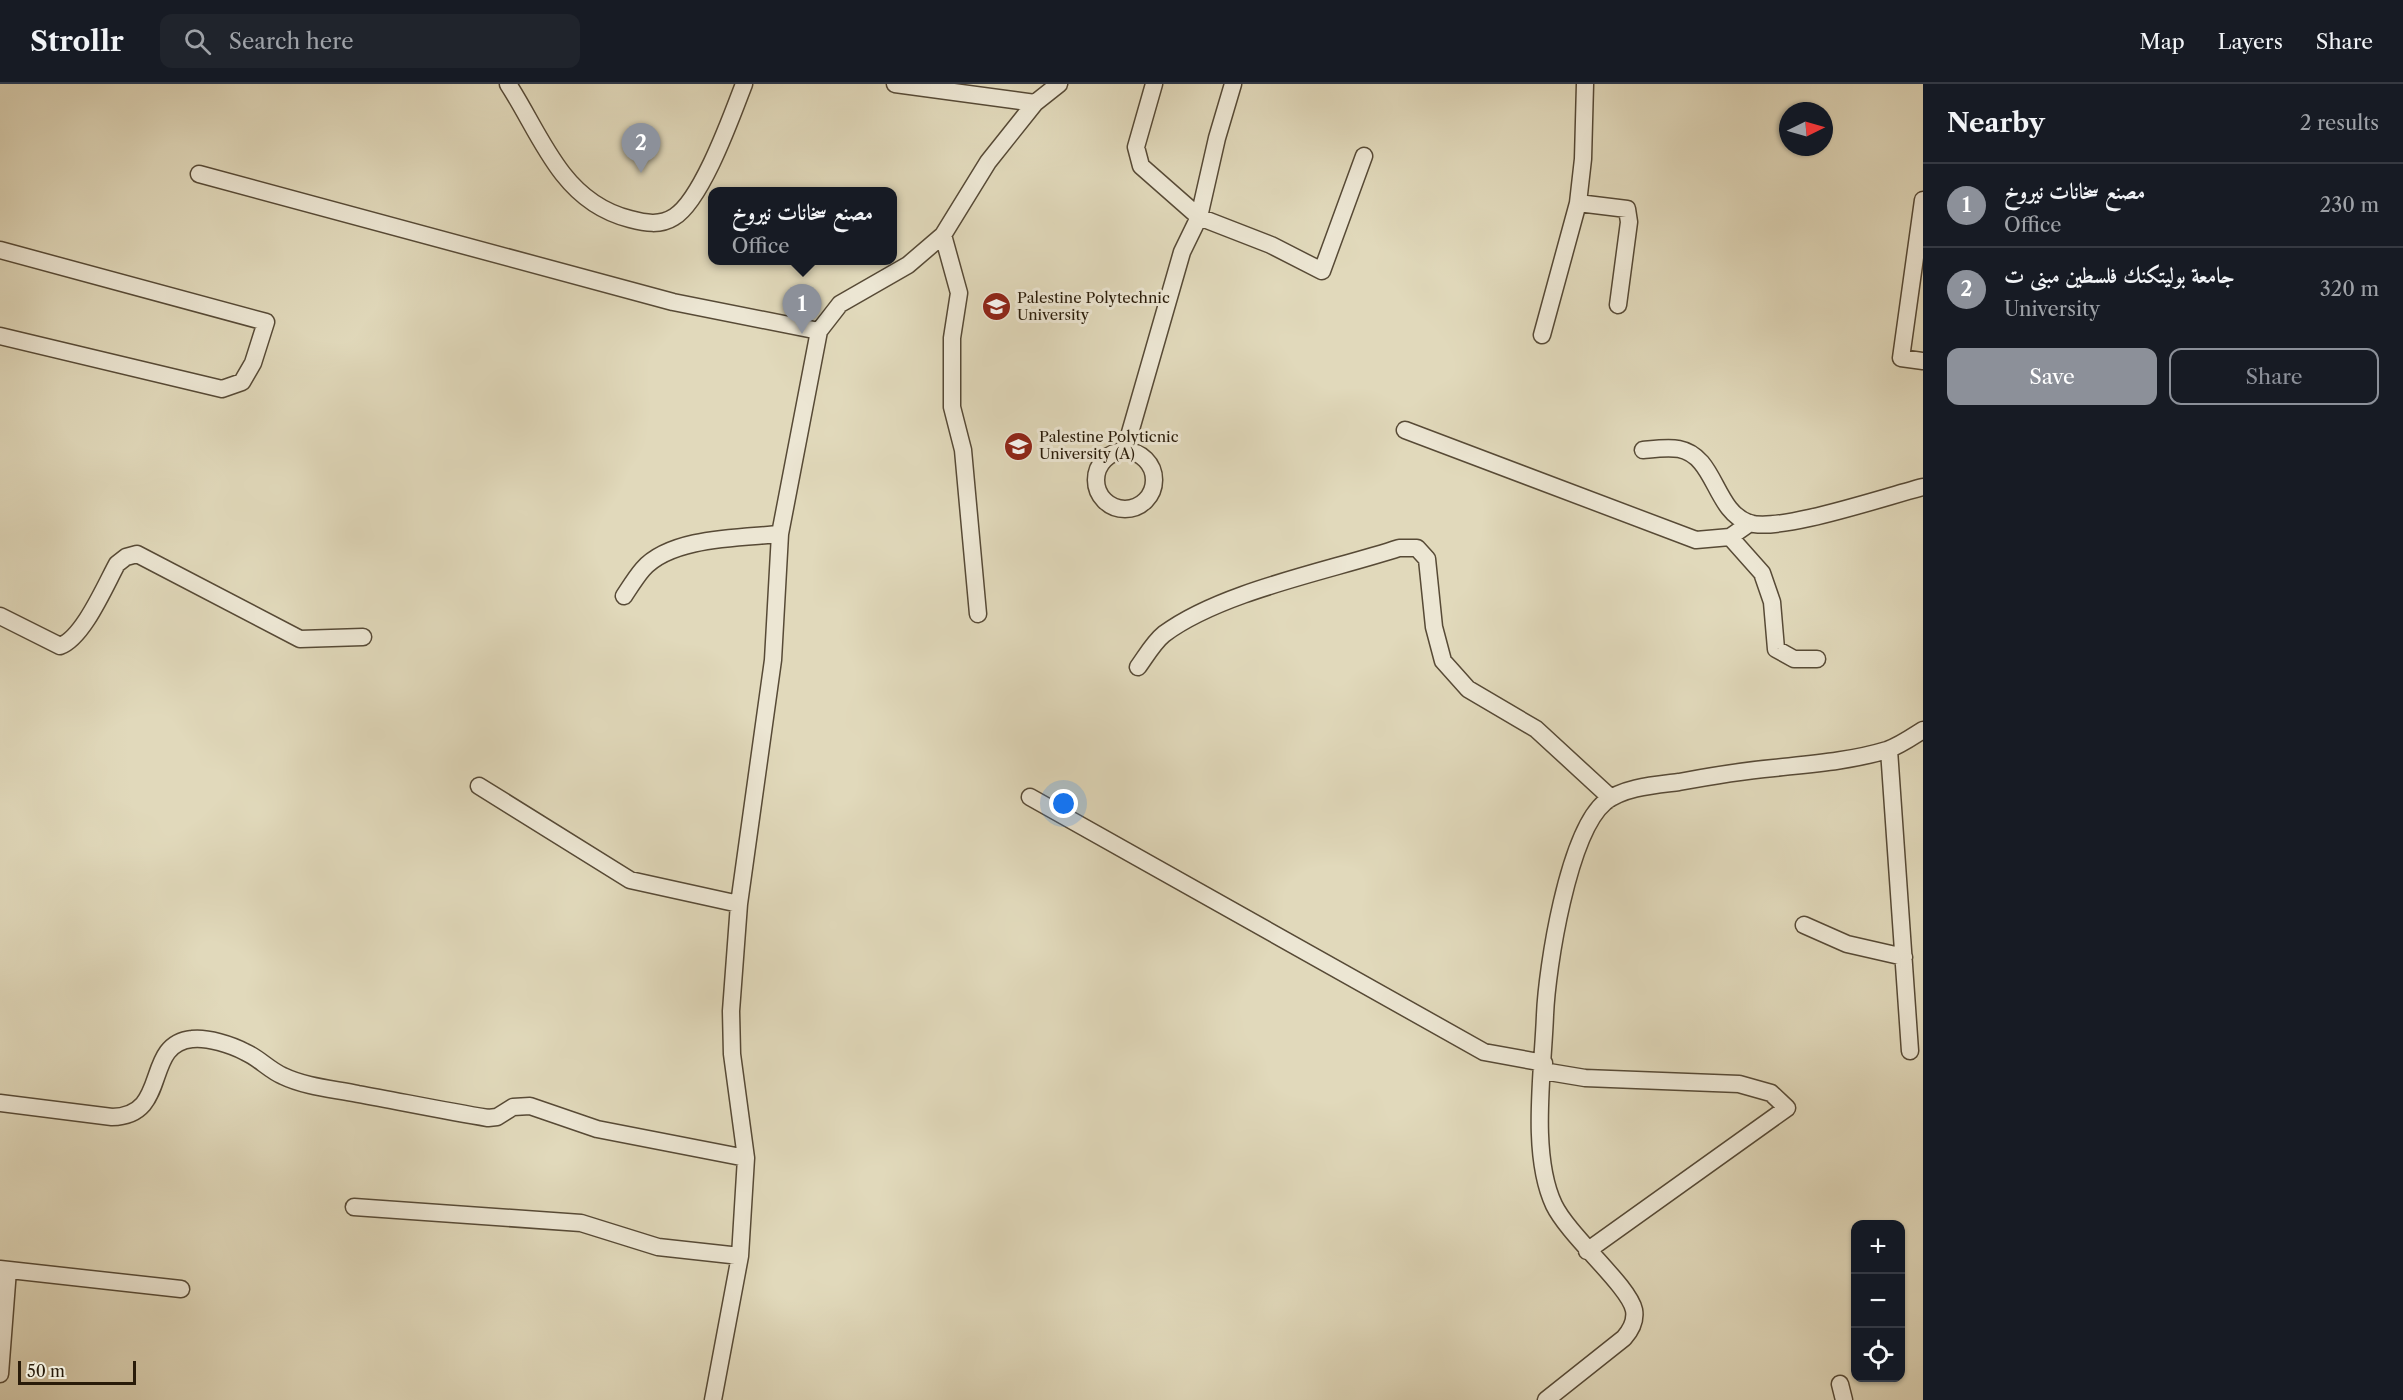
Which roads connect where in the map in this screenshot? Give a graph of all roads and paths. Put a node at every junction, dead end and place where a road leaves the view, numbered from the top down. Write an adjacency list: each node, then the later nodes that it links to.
1 (508, 84): 2 (street)
2 (744, 84)
3 (896, 84): 8 (street)
4 (1059, 84): 8 (street)
5 (1154, 84): 13 (street)
6 (1233, 84): 13 (street)
7 (1585, 84): 12 (street)
8 (1035, 103): 14 (street)
9 (1364, 156): 13 (street)
10 (199, 174): 17 (street)
11 (1923, 200): 20 (street)
12 (1578, 202): 16 (street); 18 (street)
13 (1199, 217): 22 (street)
14 (943, 234): 17 (street); 29 (street)
15 (0, 250): 19 (street)
16 (1618, 304)
17 (819, 331): 26 (street)
18 (1542, 334)
19 (0, 336)
20 (1923, 361)
21 (1405, 430): 27 (street)
22 (1125, 450)
23 (1643, 450): 25 (street)
24 (1923, 488): 25 (street)
25 (1750, 523): 27 (street)
26 (780, 534): 28 (street); 39 (street)
27 (1730, 537): 32 (street)
28 (624, 596)
29 (978, 614)
30 (0, 616): 31 (street)
31 (363, 637)
32 (1817, 659)
33 (1138, 667): 38 (street)
34 (1923, 730): 35 (street)
35 (1889, 750): 38 (street); 41 (street)
36 (479, 786): 39 (street)
37 (1030, 797): 43 (street)
38 (1611, 798): 43 (street)
39 (740, 904): 45 (street)
40 (1804, 925): 41 (street)
41 (1904, 957): 42 (street)
42 (1910, 1051)
43 (1543, 1067): 47 (street); 47 (street)
44 (0, 1103): 45 (street)
45 (746, 1158): 48 (street)
46 (354, 1207): 48 (street)
47 (1587, 1251): 53 (street)
48 (740, 1256): 52 (street)
49 (4, 1270): 50 (street); 51 (street)
50 (181, 1289)
51 (0, 1374)
52 (713, 1400)
53 (1546, 1400)

